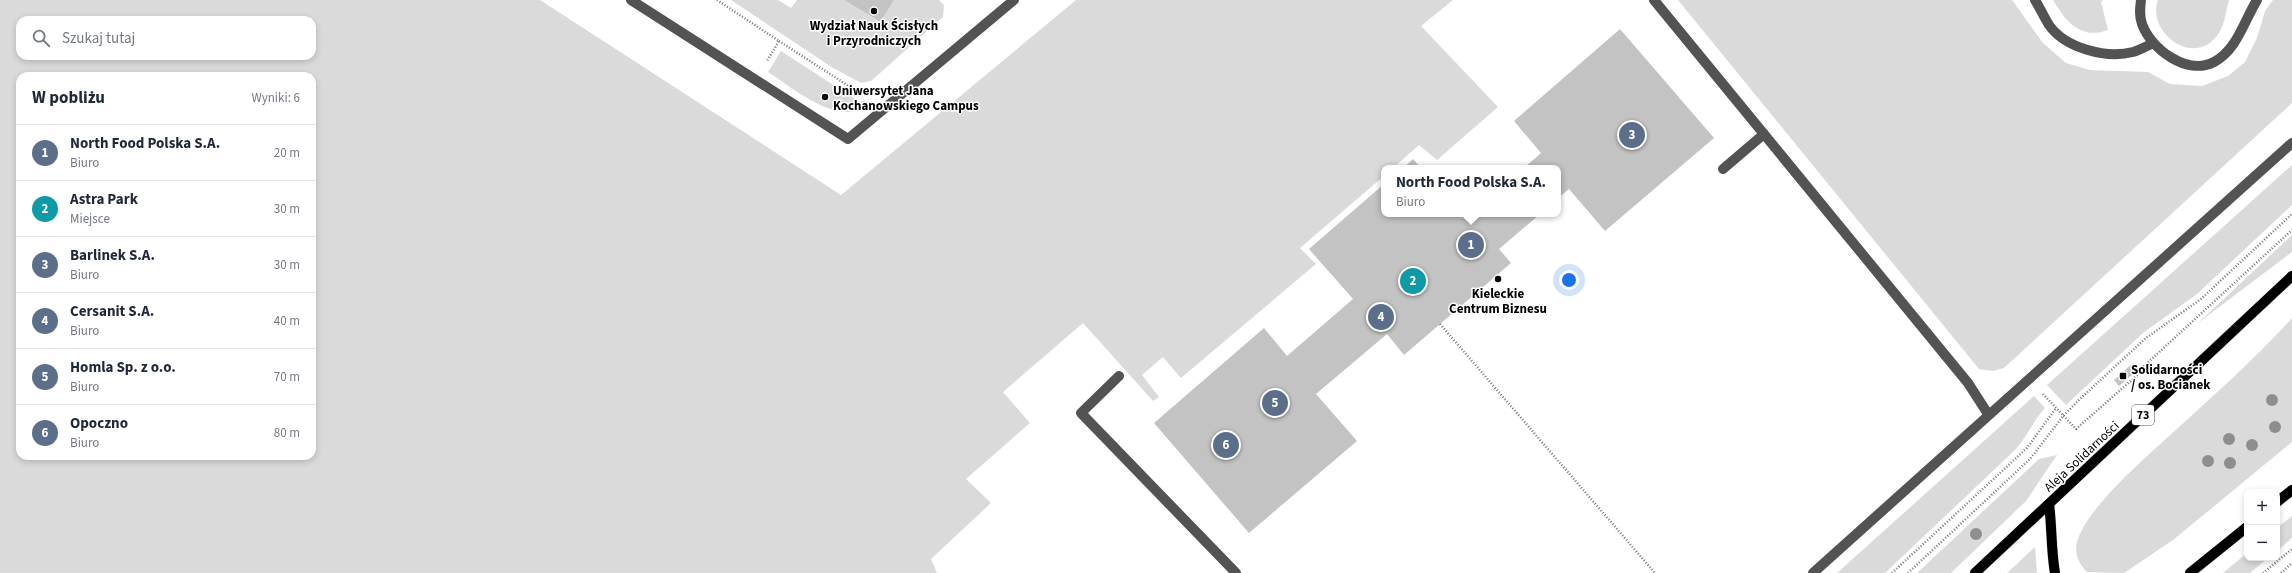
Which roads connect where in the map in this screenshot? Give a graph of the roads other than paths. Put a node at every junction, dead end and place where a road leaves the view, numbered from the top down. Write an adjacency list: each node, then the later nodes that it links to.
1 (631, 0): 2 (lane)
2 (1014, 0)
3 (1654, 0): 8 (lane)
4 (2035, 0): 7 (lane)
5 (2141, 0): 7 (lane)
6 (2257, 0): 7 (lane)
7 (2153, 43)
8 (1764, 134): 10 (lane); 13 (lane)
9 (2292, 143): 13 (lane)
10 (1723, 169)
11 (2292, 276): 16 (main road, Aleja Solidarności / 73)
12 (1119, 376): 18 (lane)
13 (1988, 414): 19 (lane)
14 (2292, 490): 15 (main road)
15 (2280, 500)
16 (2049, 504): 20 (main road, Aleja Solidarności / 73); 21 (main road)
17 (2244, 529): 22 (main road)
18 (1236, 573)
19 (1813, 573)
20 (1975, 573)
21 (2055, 573)
22 (2190, 573)

